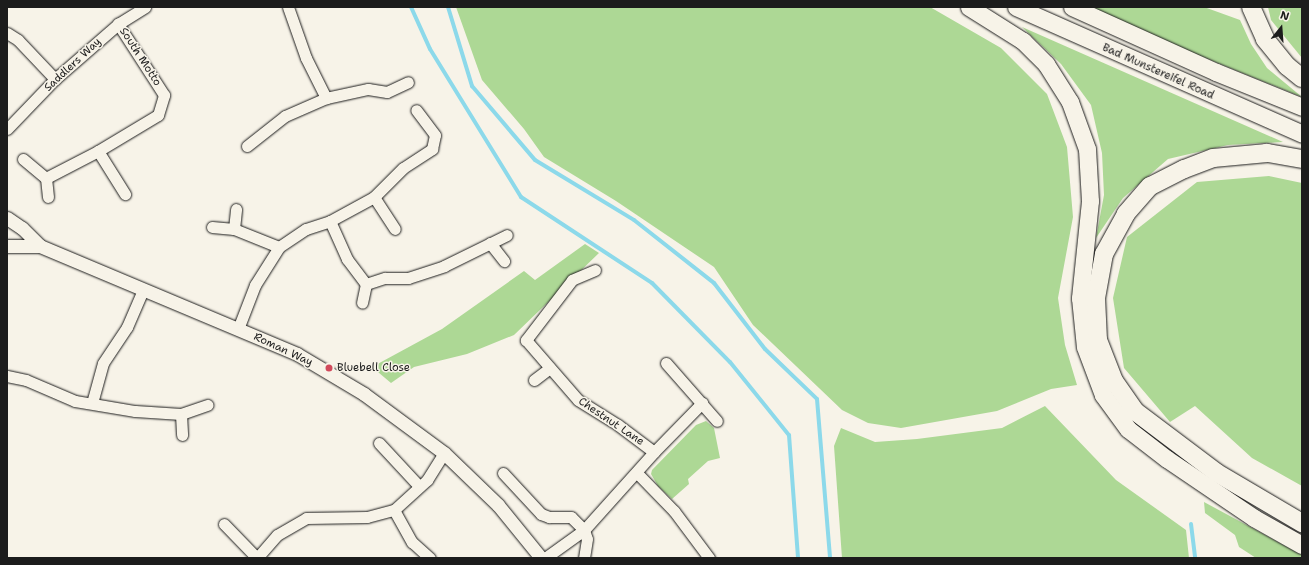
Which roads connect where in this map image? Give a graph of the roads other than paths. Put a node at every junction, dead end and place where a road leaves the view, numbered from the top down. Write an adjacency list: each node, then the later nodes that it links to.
1 (145, 7): 7 (street, Saddlers Way)
2 (289, 7): 12 (street)
3 (969, 7): 62 (main road)
4 (1016, 7): 16 (main road, Bad Munstereifel Road)
5 (1072, 7): 13 (main road)
6 (1251, 7): 9 (highway)
7 (118, 24): 10 (street, Saddlers Way); 18 (street, South Motto)
8 (7, 33): 10 (street)
9 (1302, 78)
10 (55, 80): 15 (street, Saddlers Way)
11 (408, 82): 12 (street)
12 (326, 98): 17 (street)
13 (1302, 107)
14 (416, 110): 24 (street)
15 (7, 129)
16 (1302, 134)
17 (247, 146)
18 (98, 151): 21 (street, South Motto); 22 (street)
19 (23, 159): 21 (street)
20 (1302, 159): 59 (highway)
21 (46, 178): 23 (street)
22 (126, 194)
23 (48, 197)
24 (374, 197): 27 (street); 30 (street)
25 (236, 209): 29 (street)
26 (7, 218): 34 (street, Roman Way)
27 (330, 221): 35 (street); 38 (street)
28 (212, 227): 29 (street)
29 (234, 228): 35 (street)
30 (395, 229)
31 (508, 235): 32 (street)
32 (490, 243): 36 (street); 38 (street)
33 (7, 246): 34 (street, Roman Way)
34 (40, 246): 39 (street, Roman Way)
35 (279, 247): 41 (street)
36 (504, 261)
37 (595, 270): 43 (street, Chestnut Lane)
38 (366, 284): 40 (street)
39 (143, 290): 41 (street, Roman Way); 46 (street)
40 (362, 303)
41 (238, 329): 54 (street, Roman Way)
42 (666, 363): 47 (street)
43 (550, 368): 45 (street); 53 (street, Chestnut Lane)
44 (7, 376): 46 (street)
45 (534, 380)
46 (92, 403): 49 (street)
47 (702, 403): 50 (street); 53 (street, Chestnut Lane)
48 (207, 405): 49 (street)
49 (181, 414): 51 (street)
50 (717, 421)
51 (182, 436)
52 (379, 443): 57 (street)
53 (654, 452): 56 (street, Chestnut Lane)
54 (444, 453): 57 (street); 65 (street, Roman Way)
55 (503, 473): 61 (street)
56 (637, 473): 61 (street, Chestnut Lane); 68 (street)
57 (419, 486): 58 (street)
58 (394, 510): 63 (street); 64 (street)
59 (1302, 523)
60 (224, 524): 63 (street)
61 (584, 530): 66 (street, Chestnut Lane); 67 (street)
62 (1302, 545)
63 (257, 558)
64 (430, 558)
65 (541, 558)
66 (545, 558)
67 (584, 558)
68 (709, 558)

